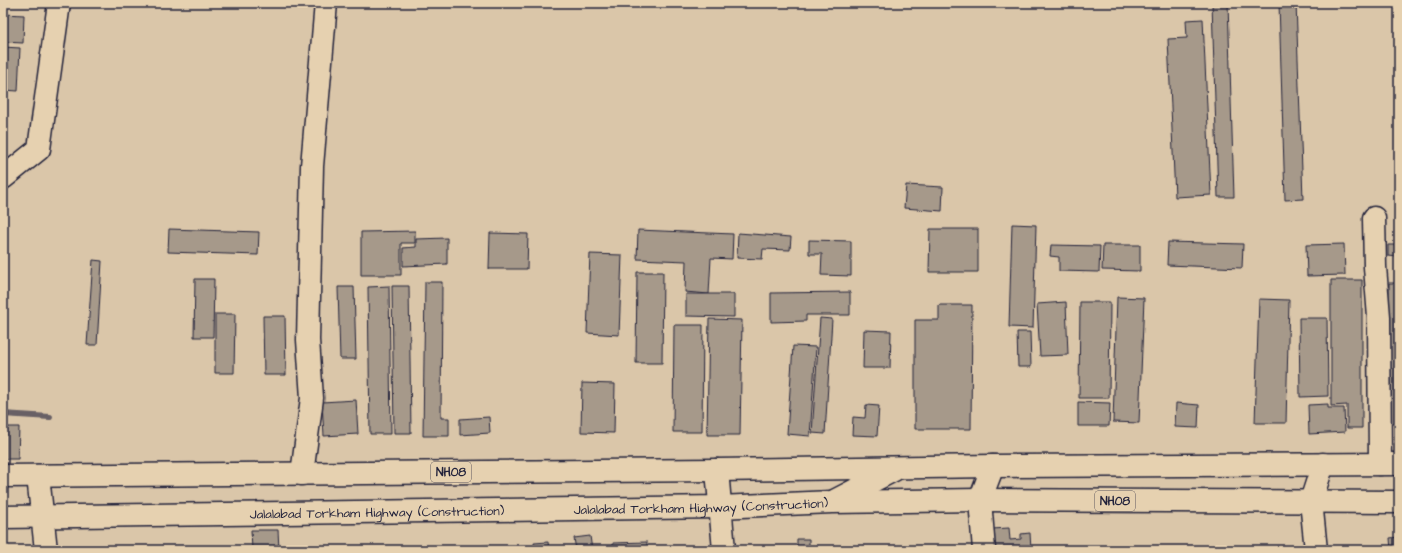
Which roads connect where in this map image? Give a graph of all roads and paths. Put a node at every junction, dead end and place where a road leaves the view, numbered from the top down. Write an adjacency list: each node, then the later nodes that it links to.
1 (59, 3): 3 (main road)
2 (326, 3): 10 (main road)
3 (3, 178)
4 (1374, 218): 6 (main road)
5 (1323, 464): 6 (main road, NH08); 7 (main road, NH08); 14 (main road)
6 (1389, 464)
7 (993, 466): 8 (main road, NH08); 13 (main road)
8 (899, 467): 9 (main road, NH08); 15 (main road, NH08)
9 (717, 470): 10 (main road, NH08); 17 (main road)
10 (302, 474): 12 (main road, NH08)
11 (3, 476): 12 (main road, NH08)
12 (38, 476): 19 (main road)
13 (980, 500): 14 (main road, Jalalabad Torkham Highway (Construction) / NH08); 15 (main road, Jalalabad Torkham Highway (Construction) / NH08); 22 (main road)
14 (1311, 501): 16 (main road, Jalalabad Torkham Highway (Construction) / NH08); 23 (main road)
15 (832, 502): 17 (main road, Jalalabad Torkham Highway (Construction) / NH08)
16 (1399, 502)
17 (720, 507): 19 (main road, Jalalabad Torkham Highway (Construction) / NH08); 21 (main road)
18 (3, 517): 19 (main road, Jalalabad Torkham Highway (Construction) / NH08)
19 (42, 517): 20 (main road)
20 (46, 550)
21 (724, 550)
22 (984, 550)
23 (1316, 550)

